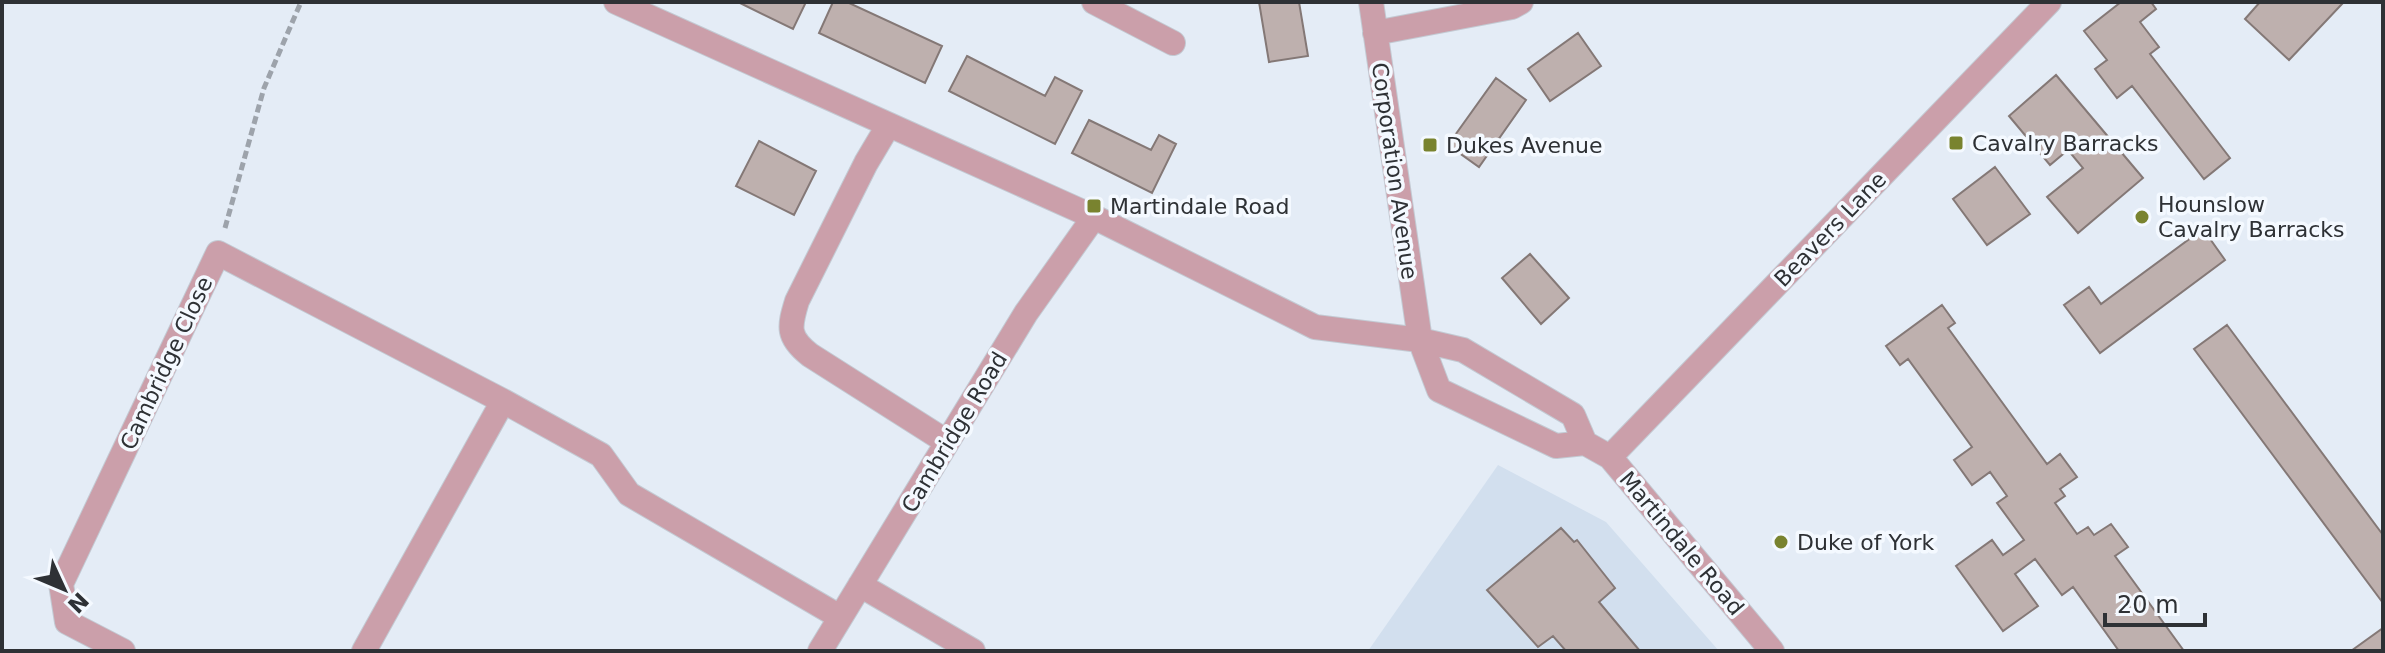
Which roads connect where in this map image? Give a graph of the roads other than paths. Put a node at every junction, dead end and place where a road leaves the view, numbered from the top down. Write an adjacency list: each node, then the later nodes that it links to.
1 (616, 2): 6 (street, Martindale Road)
2 (1094, 2): 8 (street)
3 (1371, 2): 7 (street, Corporation Avenue)
4 (1521, 2): 7 (street)
5 (2049, 2): 15 (street, Beavers Lane)
6 (651, 9): 9 (street, Martindale Road)
7 (1375, 33): 11 (street, Corporation Avenue)
8 (1173, 43)
9 (888, 126): 10 (street, Martindale Road); 13 (street)
10 (1094, 217): 11 (street, Martindale Road); 13 (street, Cambridge Road)
11 (1420, 340): 14 (street, Martindale Road); 14 (street, Martindale Road)
12 (503, 401): 17 (street, Cambridge Close); 18 (street, Cambridge Close); 19 (street)
13 (947, 442): 16 (street, Cambridge Road)
14 (1585, 443): 15 (street, Martindale Road)
15 (1610, 457): 22 (street, Martindale Road)
16 (860, 585): 17 (street, Cambridge Road); 21 (street)
17 (840, 617): 20 (street, Cambridge Road)
18 (123, 651)
19 (364, 651)
20 (820, 651)
21 (973, 651)
22 (1772, 651)

